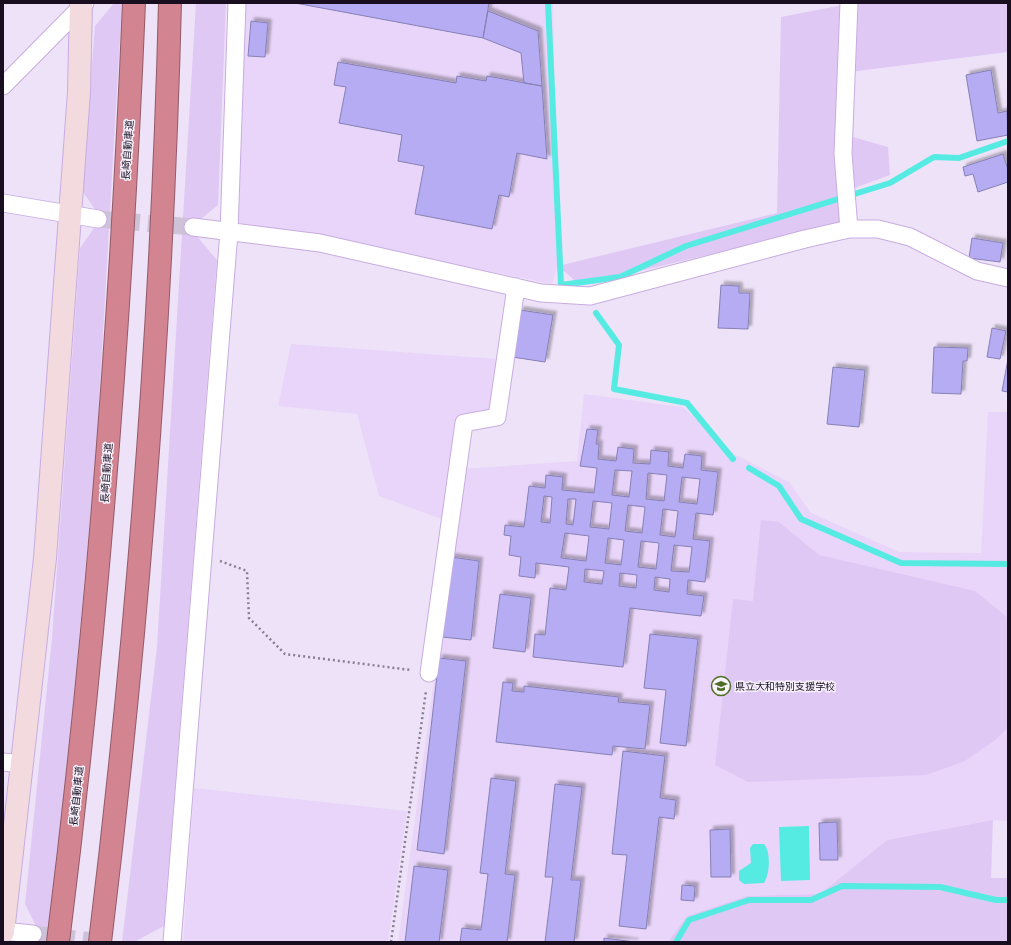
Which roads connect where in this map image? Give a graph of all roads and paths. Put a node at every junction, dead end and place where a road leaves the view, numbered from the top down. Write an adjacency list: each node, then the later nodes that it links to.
1 (134, 3): 20 (highway, 長崎自動車道)
2 (170, 3): 21 (highway)
3 (237, 3): 12 (street)
4 (848, 3): 11 (street)
5 (82, 5): 6 (street); 8 (street)
6 (3, 86)
7 (3, 203): 8 (street)
8 (68, 212): 9 (street); 17 (street)
9 (98, 219)
10 (194, 227): 12 (street)
11 (849, 229): 13 (street); 14 (street)
12 (229, 232): 14 (street); 15 (street)
13 (1008, 278)
14 (516, 288): 16 (street)
15 (203, 554): 16 (path); 22 (street)
16 (429, 672): 23 (path)
17 (13, 764): 18 (street)
18 (3, 931): 19 (street)
19 (33, 934)
20 (58, 942)
21 (100, 942)
22 (172, 942)
23 (391, 942)

